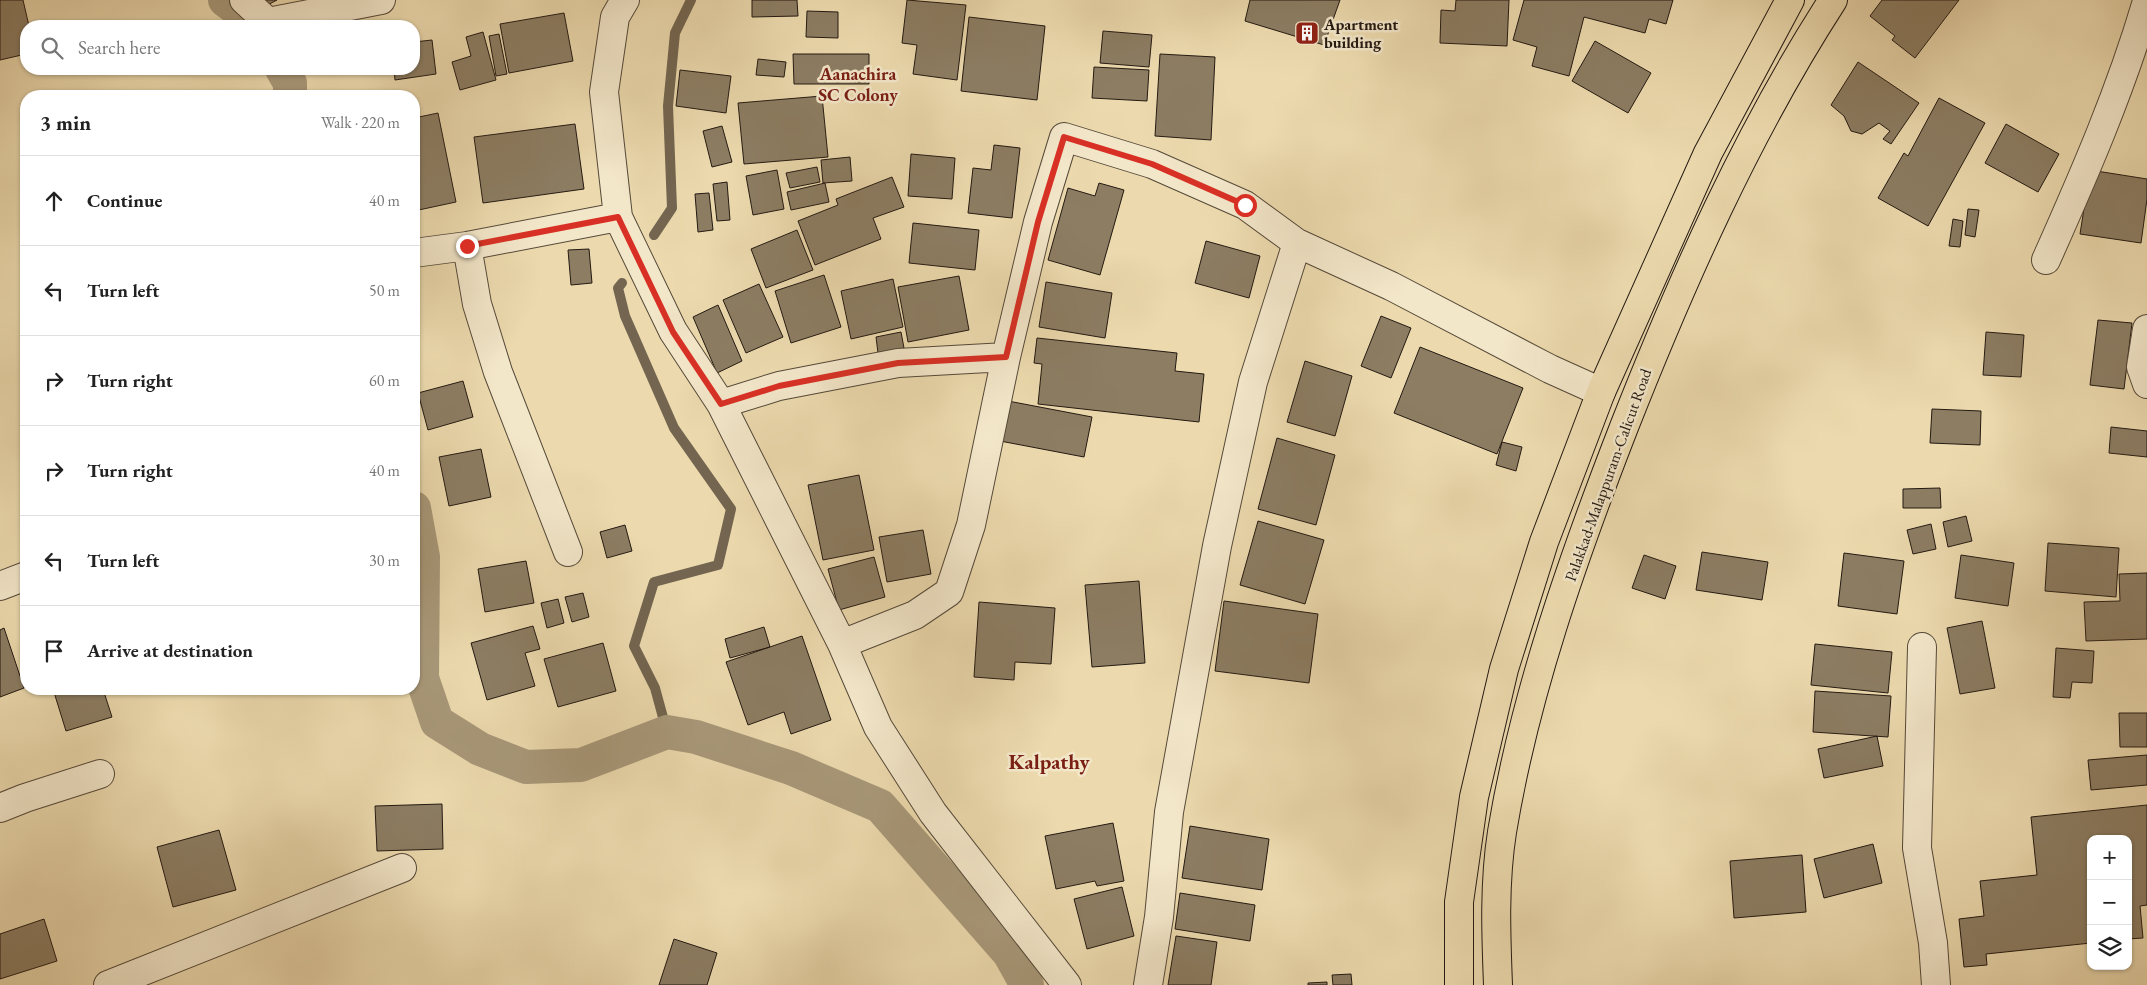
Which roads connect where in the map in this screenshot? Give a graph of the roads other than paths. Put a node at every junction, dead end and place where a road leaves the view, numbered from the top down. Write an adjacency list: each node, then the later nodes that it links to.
1 (244, 0): 7 (street)
2 (381, 0): 8 (street)
3 (625, 0): 9 (street)
4 (1833, 0): 31 (highway, Palakkad-Malappuram-Calicut Road)
5 (2147, 1): 13 (street)
6 (1783, 2): 17 (highway, Palakkad-Malappuram-Calicut Road)
7 (266, 20)
8 (278, 20)
9 (618, 217): 11 (street); 18 (street)
10 (1297, 243): 15 (street); 17 (street); 29 (street)
11 (467, 246): 12 (street); 19 (street)
12 (420, 252)
13 (2046, 260)
14 (2147, 329): 16 (street)
15 (1006, 357): 18 (street); 22 (street)
16 (2147, 384)
17 (1601, 392): 30 (highway, Palakkad-Malappuram-Calicut Road)
18 (721, 404): 22 (street)
19 (568, 552)
20 (20, 578): 21 (street)
21 (0, 586)
22 (842, 644): 28 (street)
23 (1922, 647): 32 (street)
24 (100, 774): 25 (street)
25 (0, 808)
26 (402, 868): 27 (street)
27 (108, 985)
28 (1067, 985)
29 (1148, 985)
30 (1459, 985)
31 (1498, 985)
32 (1936, 985)

